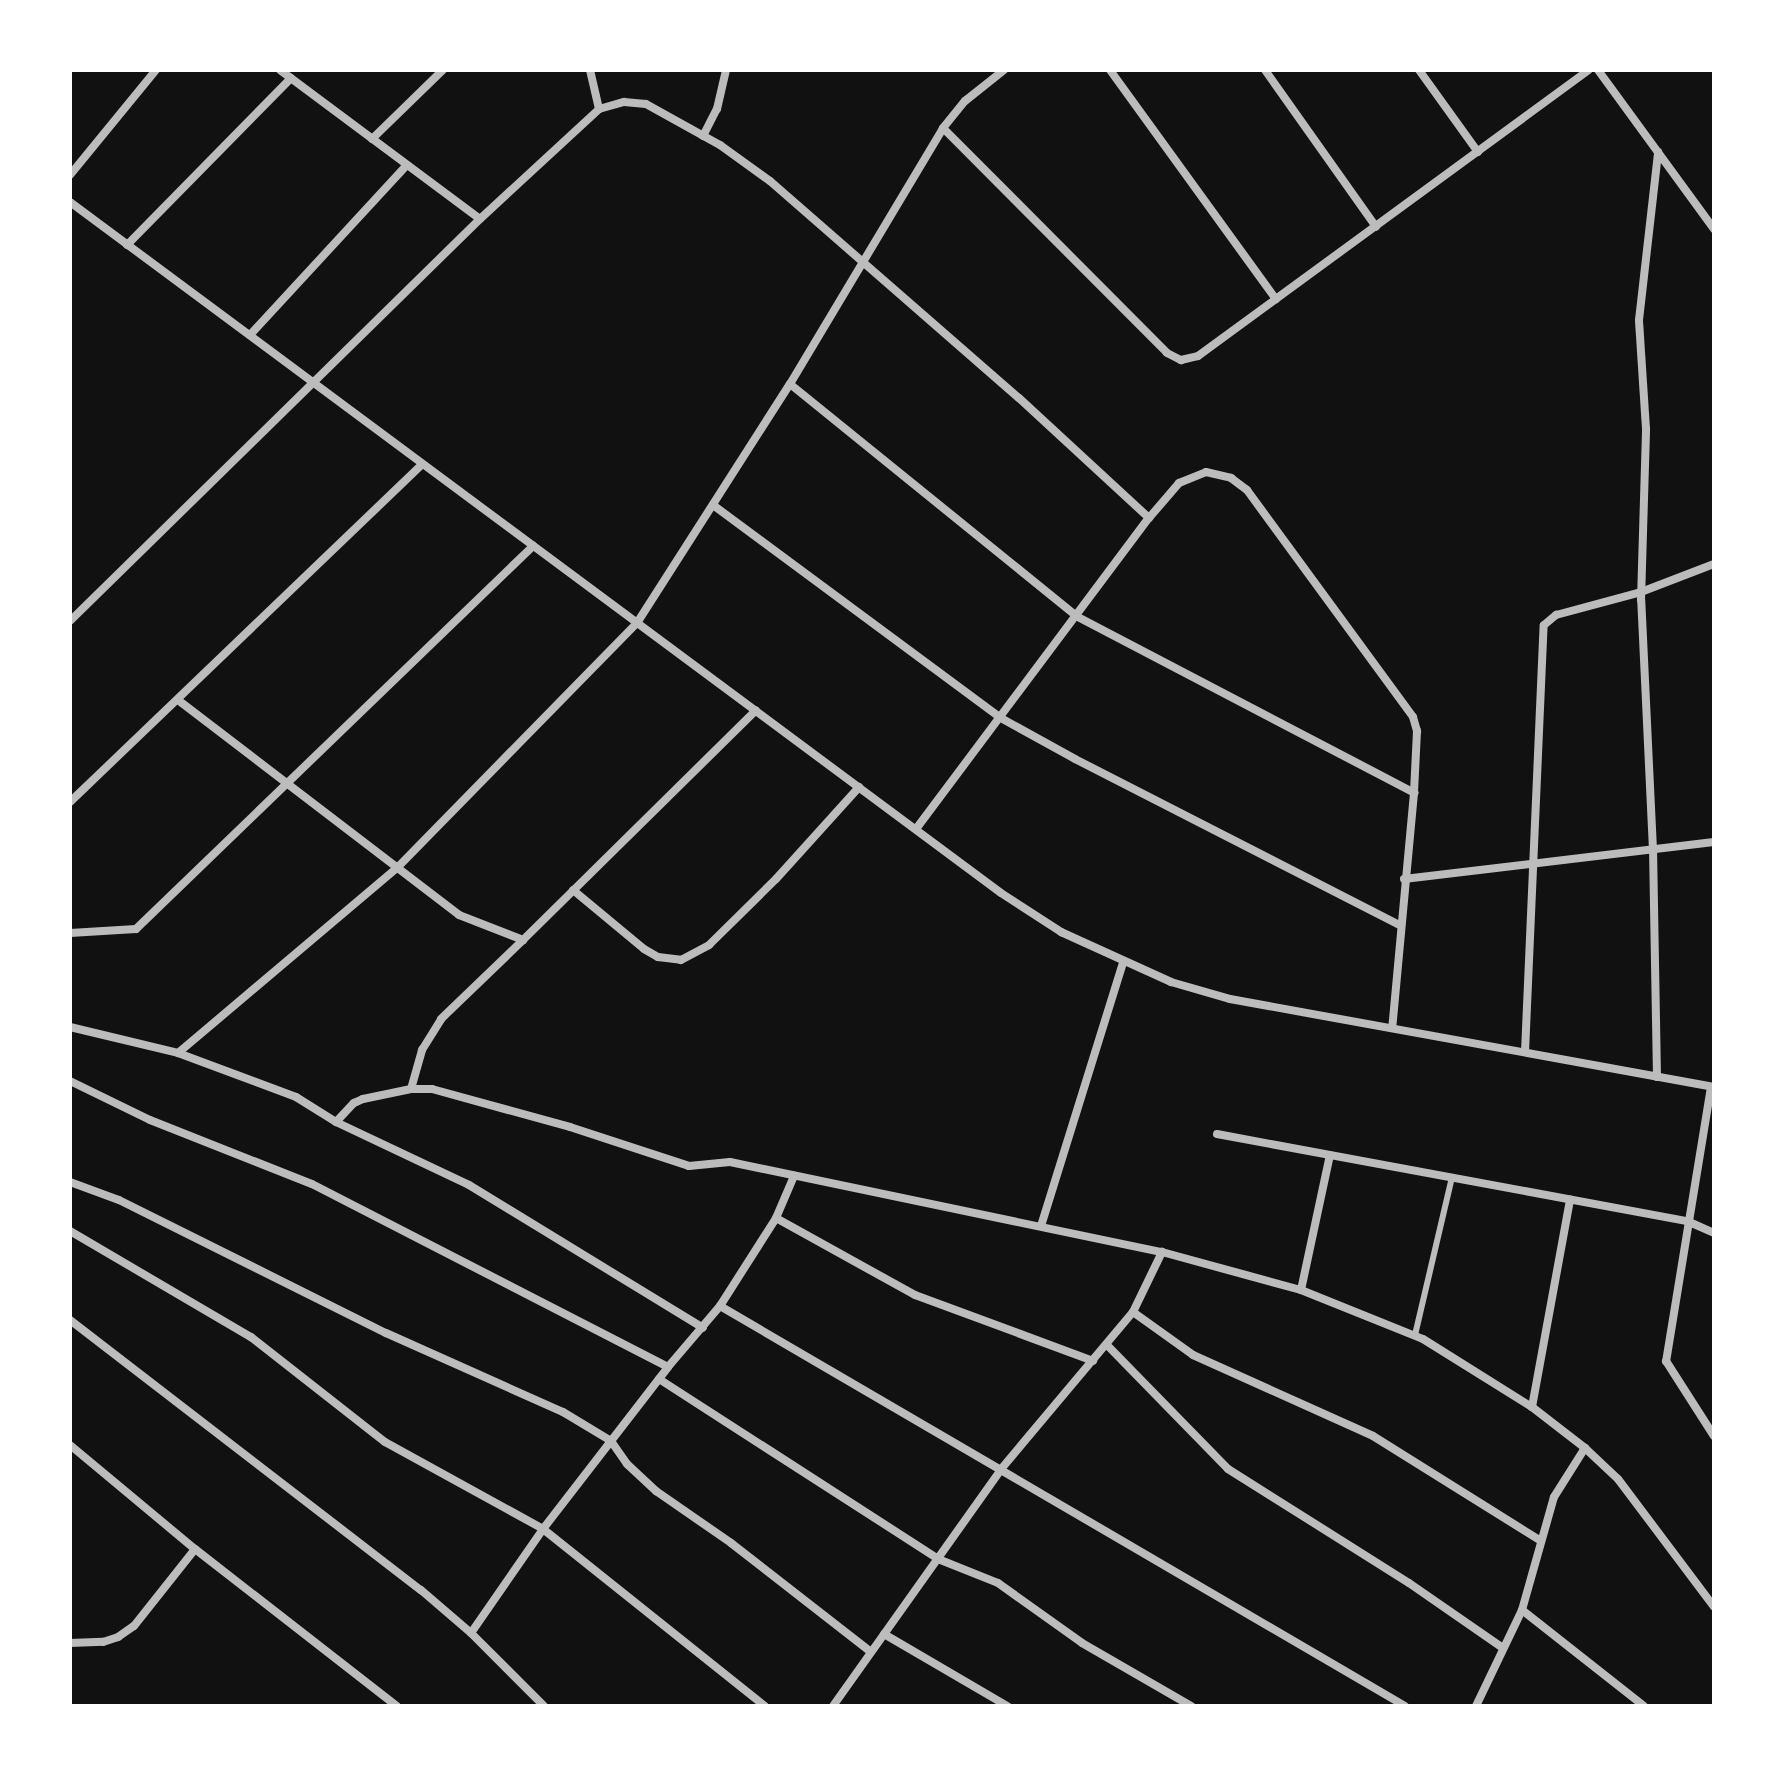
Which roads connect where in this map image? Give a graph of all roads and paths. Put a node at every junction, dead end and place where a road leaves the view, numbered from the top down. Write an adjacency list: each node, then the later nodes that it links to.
1 (156, 70): 20 (street)
2 (280, 70): 12 (street)
3 (443, 70): 16 (street)
4 (590, 70): 13 (street)
5 (726, 70): 15 (street)
6 (1004, 70): 14 (street)
7 (1110, 70): 27 (street)
8 (1265, 70): 23 (street)
9 (1419, 70): 17 (street)
10 (1589, 70): 17 (street)
11 (1598, 70): 18 (street)
12 (291, 78): 16 (street); 25 (street)
13 (599, 109): 15 (street); 22 (street)
14 (943, 128): 26 (street); 27 (street)
15 (703, 136): 26 (street)
16 (372, 139): 19 (street)
17 (1478, 152): 23 (street)
18 (1658, 152): 24 (street); 36 (street)
19 (407, 165): 22 (street); 28 (street)
20 (70, 175)
21 (70, 202): 25 (street)
22 (480, 219): 29 (street)
23 (1376, 227): 27 (street)
24 (1714, 229)
25 (127, 245): 28 (street)
26 (863, 261): 30 (street); 33 (street)
27 (1276, 299)
28 (250, 335): 29 (street)
29 (313, 381): 31 (street); 38 (street)
30 (790, 384): 32 (street); 37 (street)
31 (422, 465): 34 (street); 40 (street)
32 (713, 505): 39 (street); 42 (street)
33 (1149, 518): 37 (street); 45 (street)
34 (533, 546): 39 (street); 43 (street)
35 (1714, 564): 36 (street)
36 (1641, 592): 49 (street); 50 (street)
37 (1076, 616): 42 (street); 45 (street)
38 (70, 621)
39 (637, 623): 41 (street); 51 (street)
40 (178, 700): 43 (street); 46 (street)
41 (756, 710): 44 (street); 53 (street)
42 (999, 717): 47 (street); 54 (street)
43 (285, 785): 51 (street); 55 (street)
44 (859, 787): 47 (street); 53 (street)
45 (1414, 793): 52 (street)
46 (70, 802)
47 (916, 829): 57 (street)
48 (1714, 842): 49 (street)
49 (1653, 850): 50 (street); 62 (street)
50 (1534, 864): 52 (street); 60 (street)
51 (396, 869): 56 (street); 61 (street)
52 (1404, 879): 54 (street)
53 (573, 890): 56 (street)
54 (1400, 925): 59 (street)
55 (70, 933)
56 (523, 940): 65 (street)
57 (1123, 962): 59 (street); 75 (street)
58 (70, 1027): 61 (street)
59 (1392, 1028): 60 (street)
60 (1525, 1052): 62 (street)
61 (178, 1053): 66 (street)
62 (1657, 1077): 64 (street)
63 (70, 1081): 87 (street)
64 (1712, 1087): 74 (street)
65 (411, 1089): 66 (street); 69 (street)
66 (336, 1122): 83 (street)
67 (1217, 1134): 68 (street)
68 (1330, 1155): 70 (street); 79 (street)
69 (794, 1176): 73 (street); 75 (street)
70 (1452, 1177): 72 (street); 84 (lane)
71 (70, 1182): 91 (street)
72 (1570, 1199): 74 (street); 89 (street)
73 (776, 1218): 80 (street); 86 (street)
74 (1687, 1221): 77 (street); 90 (street)
75 (1041, 1226): 78 (street)
76 (70, 1231): 95 (street)
77 (1714, 1233)
78 (1162, 1252): 79 (street); 81 (street)
79 (1301, 1290): 84 (street)
80 (720, 1306): 83 (street); 94 (street)
81 (1133, 1312): 85 (street); 96 (street)
82 (70, 1320): 101 (street)
83 (703, 1328): 87 (street)
84 (1415, 1335): 89 (street)
85 (1107, 1345): 86 (street); 104 (street)
86 (1093, 1361): 94 (street)
87 (668, 1367): 88 (street)
88 (659, 1379): 91 (street); 98 (street)
89 (1532, 1407): 93 (street)
90 (1714, 1436)
91 (611, 1441): 95 (street); 105 (street)
92 (70, 1445): 97 (street)
93 (1585, 1448): 96 (street); 99 (street)
94 (1002, 1468): 98 (street); 112 (street)
95 (543, 1529): 101 (street); 108 (street)
96 (1541, 1541): 100 (street)
97 (195, 1549): 103 (street); 106 (street)
98 (938, 1559): 102 (street); 111 (street)
99 (1714, 1607)
100 (1522, 1610): 104 (street); 114 (street)
101 (471, 1633): 107 (street)
102 (884, 1634): 105 (street); 110 (street)
103 (70, 1643)
104 (1503, 1648): 113 (street)
105 (871, 1652): 109 (street)
106 (397, 1706)
107 (544, 1706)
108 (765, 1706)
109 (833, 1706)
110 (1007, 1706)
111 (1191, 1706)
112 (1405, 1706)
113 (1476, 1706)
114 (1644, 1706)

